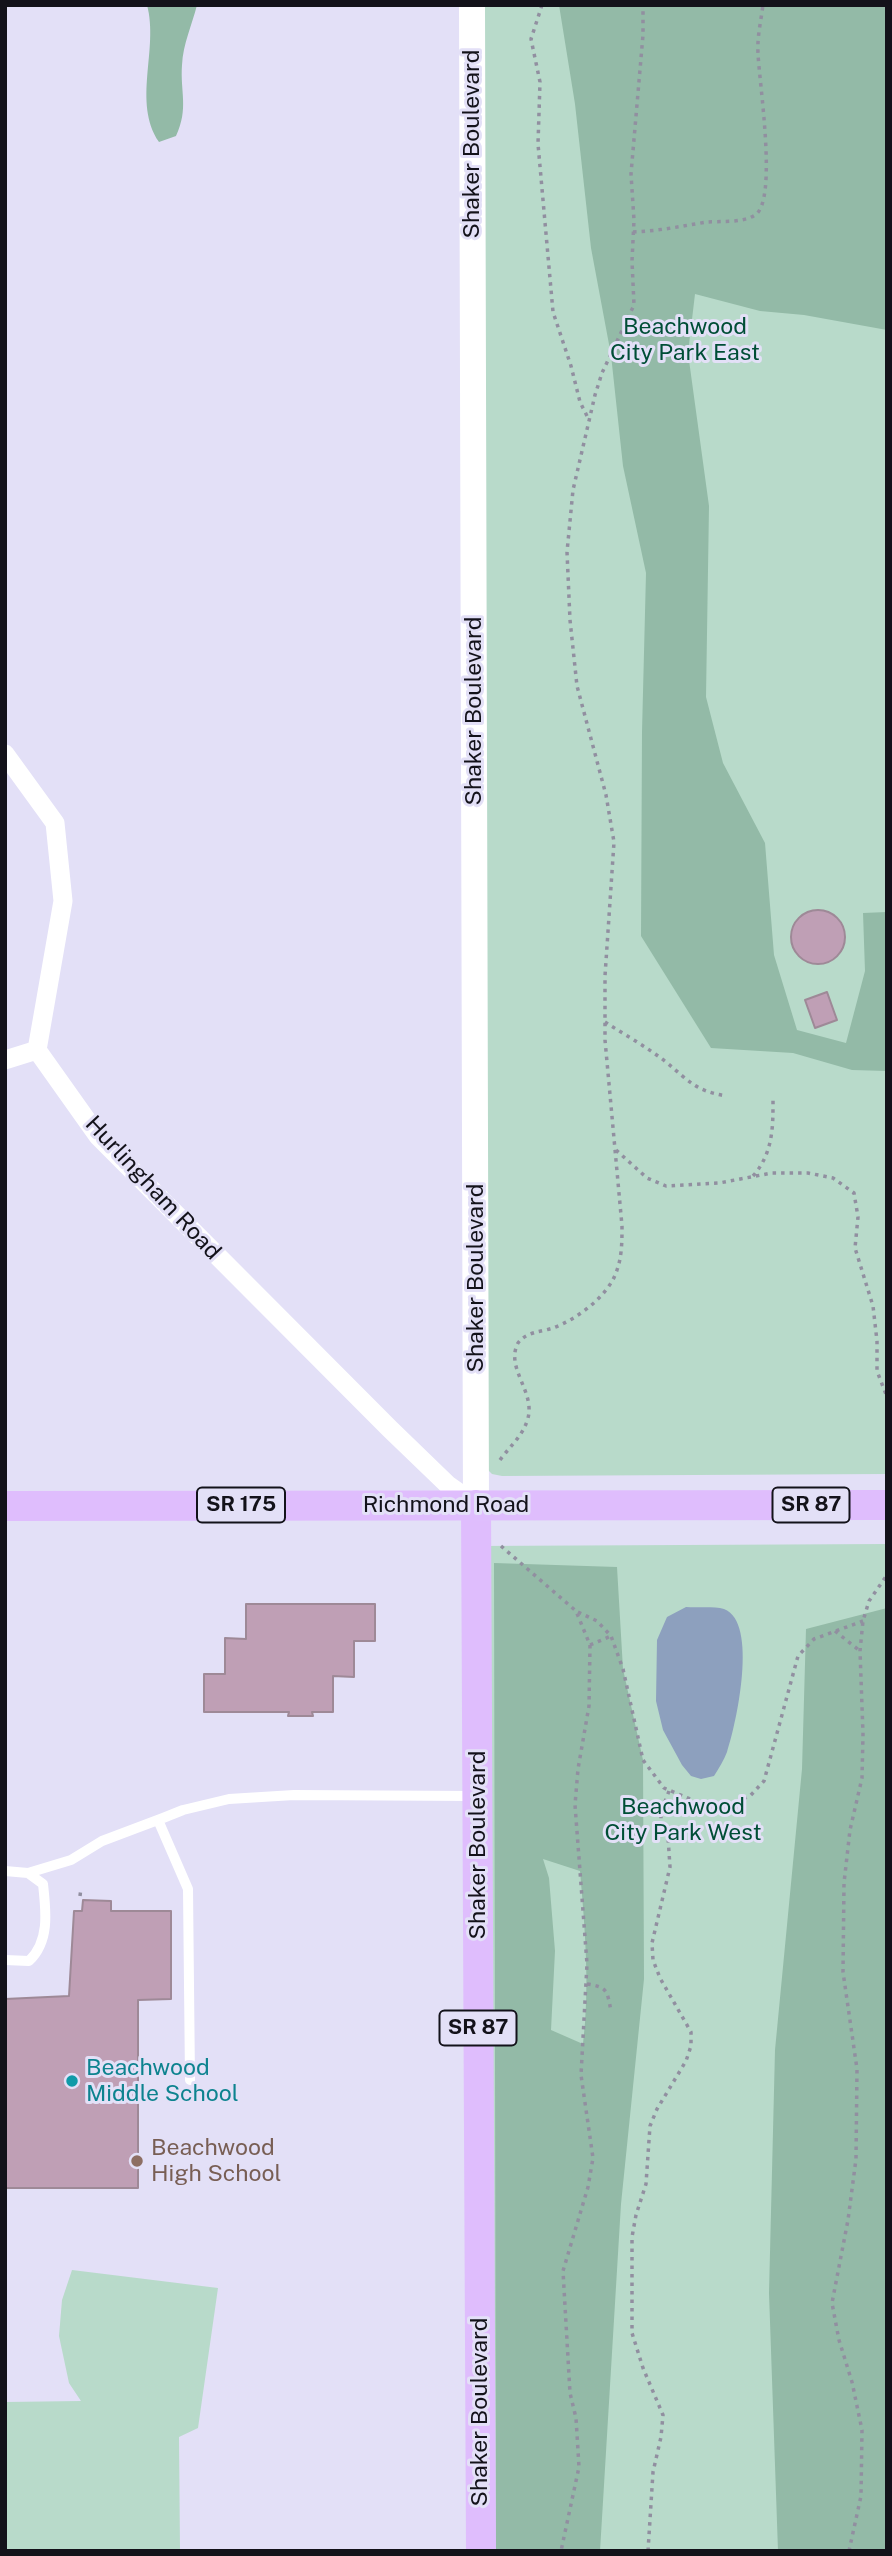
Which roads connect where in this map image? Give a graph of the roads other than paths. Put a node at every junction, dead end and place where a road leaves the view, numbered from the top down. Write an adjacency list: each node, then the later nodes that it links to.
1 (472, 5): 5 (main road, Shaker Boulevard)
2 (5, 754): 3 (street)
3 (37, 1050): 4 (street); 5 (street, Hurlingham Road)
4 (5, 1060)
5 (476, 1505): 6 (main road, Richmond Road / SR 87); 7 (main road, Richmond Road / SR 175); 8 (main road, Shaker Boulevard / SR 87)
6 (887, 1505)
7 (5, 1506)
8 (478, 1796): 9 (lane); 14 (main road, Shaker Boulevard / SR 87)
9 (158, 1820): 11 (lane); 13 (lane)
10 (5, 1871): 11 (lane)
11 (28, 1873): 12 (lane)
12 (5, 1960)
13 (190, 2080)
14 (481, 2551)

